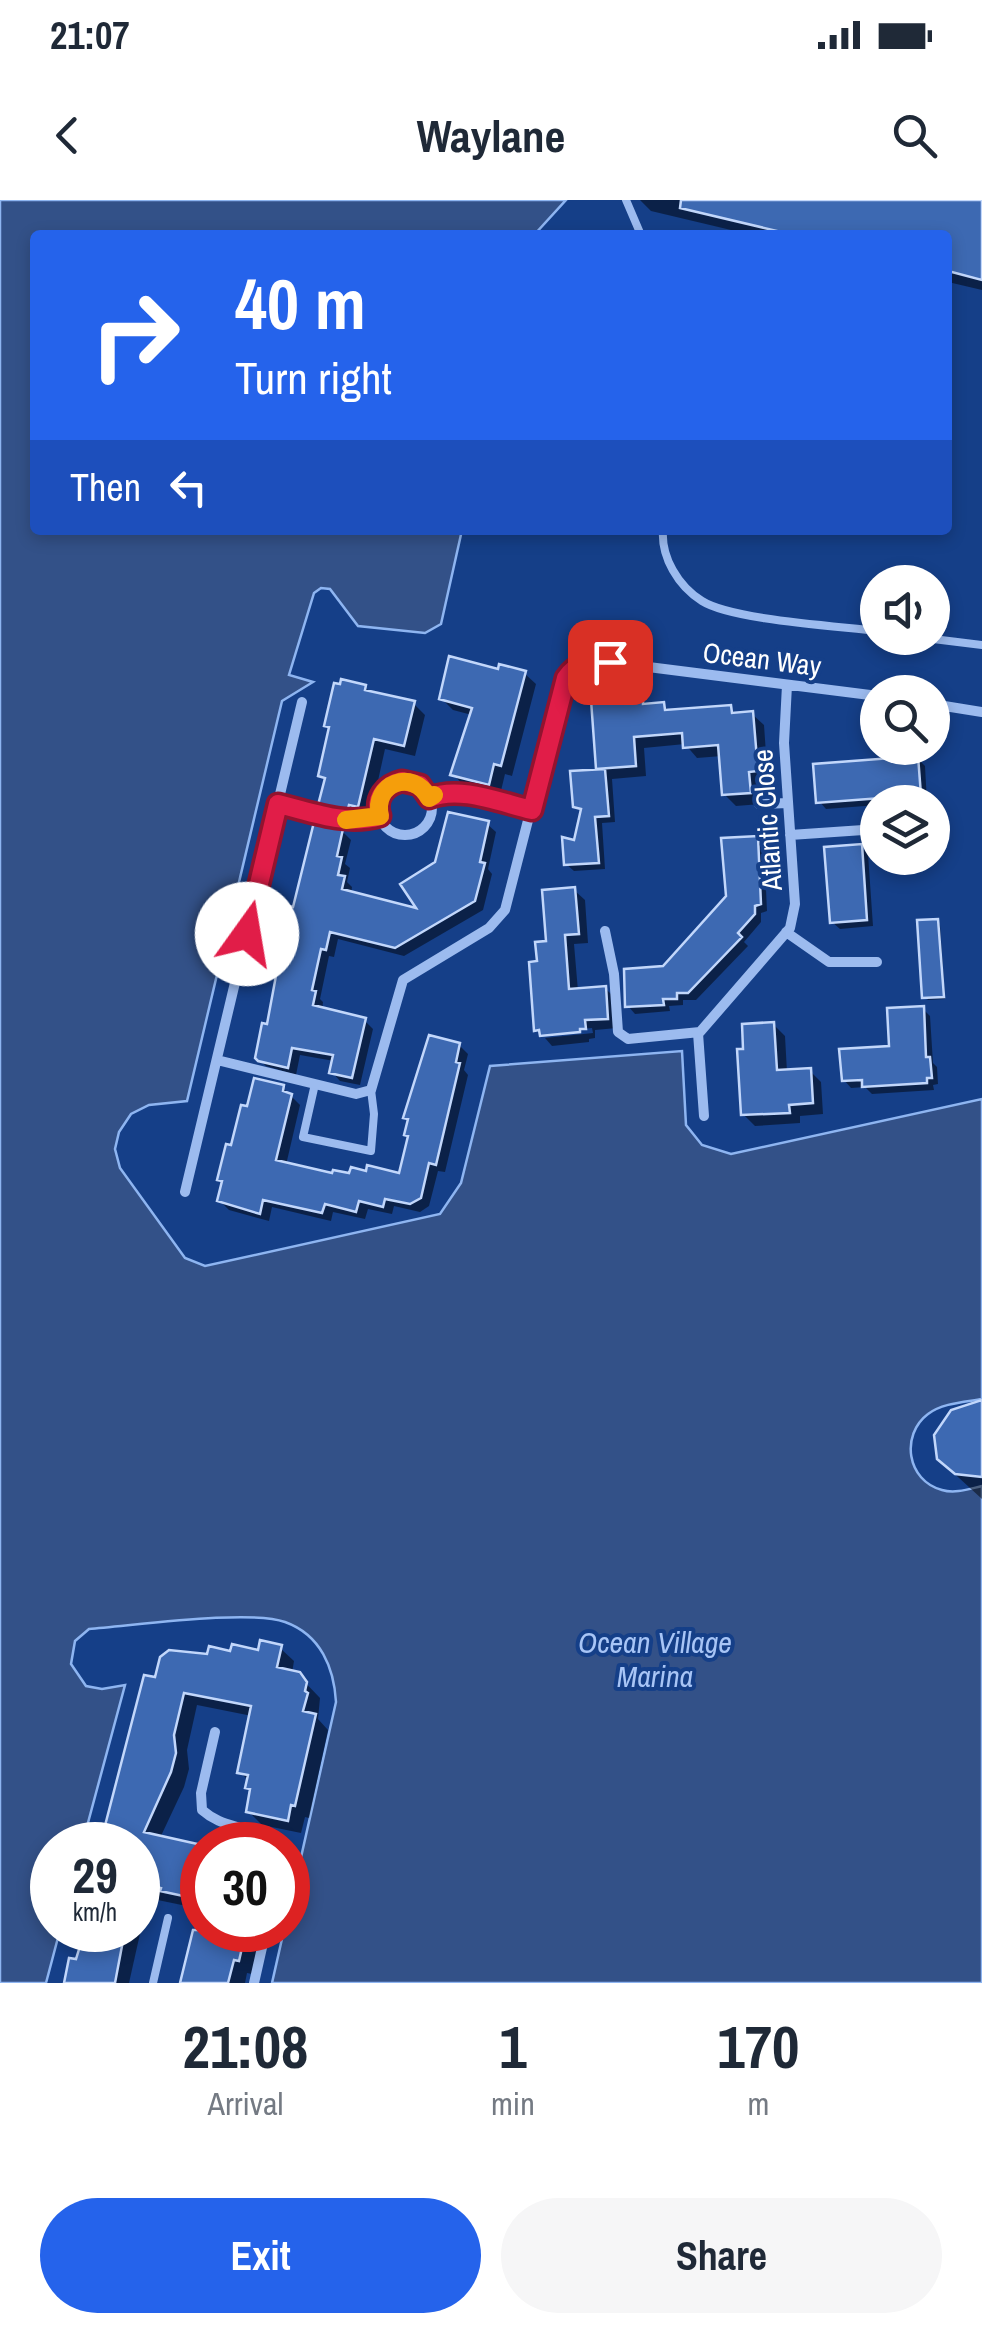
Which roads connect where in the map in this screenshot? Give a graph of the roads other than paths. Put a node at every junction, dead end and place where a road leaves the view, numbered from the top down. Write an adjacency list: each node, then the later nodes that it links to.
1 (626, 200): 2 (lane)
2 (638, 230)
3 (663, 535): 4 (lane)
4 (860, 628)
5 (950, 641): 6 (lane)
6 (982, 645)
7 (787, 684): 8 (street, Ocean Way); 13 (street, Atlantic Close); 16 (street, Ocean Way)
8 (860, 694)
9 (302, 702): 14 (street)
10 (950, 707): 11 (street)
11 (982, 712)
12 (429, 798): 16 (street); 17 (street); 17 (street)
13 (788, 803): 15 (street); 19 (street, Atlantic Close)
14 (278, 804): 17 (street); 24 (street)
15 (758, 804)
16 (532, 810): 26 (street)
17 (380, 816)
18 (860, 830): 19 (street)
19 (790, 835): 21 (street, Atlantic Close)
20 (605, 932): 23 (street)
21 (786, 932): 22 (street); 23 (street)
22 (876, 962)
23 (698, 1033): 27 (street)
24 (217, 1060): 25 (street); 28 (street)
25 (315, 1084): 26 (street); 26 (lane)
26 (371, 1090)
27 (704, 1116)
28 (185, 1192)
29 (215, 1732): 30 (street)
30 (216, 1822)
31 (168, 1918): 33 (lane)
32 (261, 1952): 34 (street)
33 (154, 1983)
34 (254, 1983)

